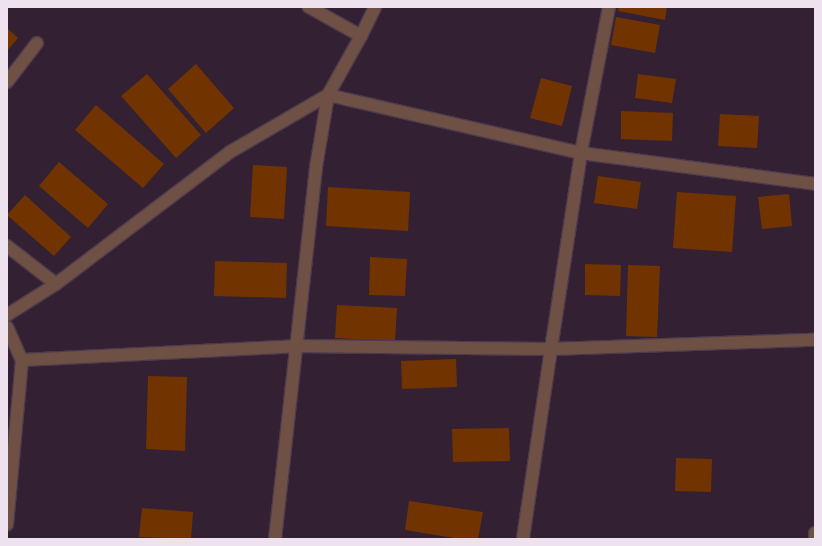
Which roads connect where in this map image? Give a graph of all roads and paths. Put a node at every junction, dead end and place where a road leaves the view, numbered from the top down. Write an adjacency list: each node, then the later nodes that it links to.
1 (308, 7): 4 (street)
2 (376, 7): 4 (street)
3 (610, 7): 8 (street)
4 (361, 36): 7 (street)
5 (37, 43): 6 (street)
6 (7, 82)
7 (328, 95): 8 (street); 11 (street); 15 (street)
8 (580, 153): 9 (street); 16 (street)
9 (815, 184)
10 (7, 246): 11 (street)
11 (56, 284): 12 (street)
12 (7, 315)
13 (7, 326): 17 (street)
14 (815, 340): 16 (street)
15 (296, 346): 16 (street); 17 (street); 20 (street)
16 (551, 349): 21 (street)
17 (22, 360): 18 (street)
18 (7, 524)
19 (815, 533): 22 (street)
20 (275, 539)
21 (523, 539)
22 (815, 539)

